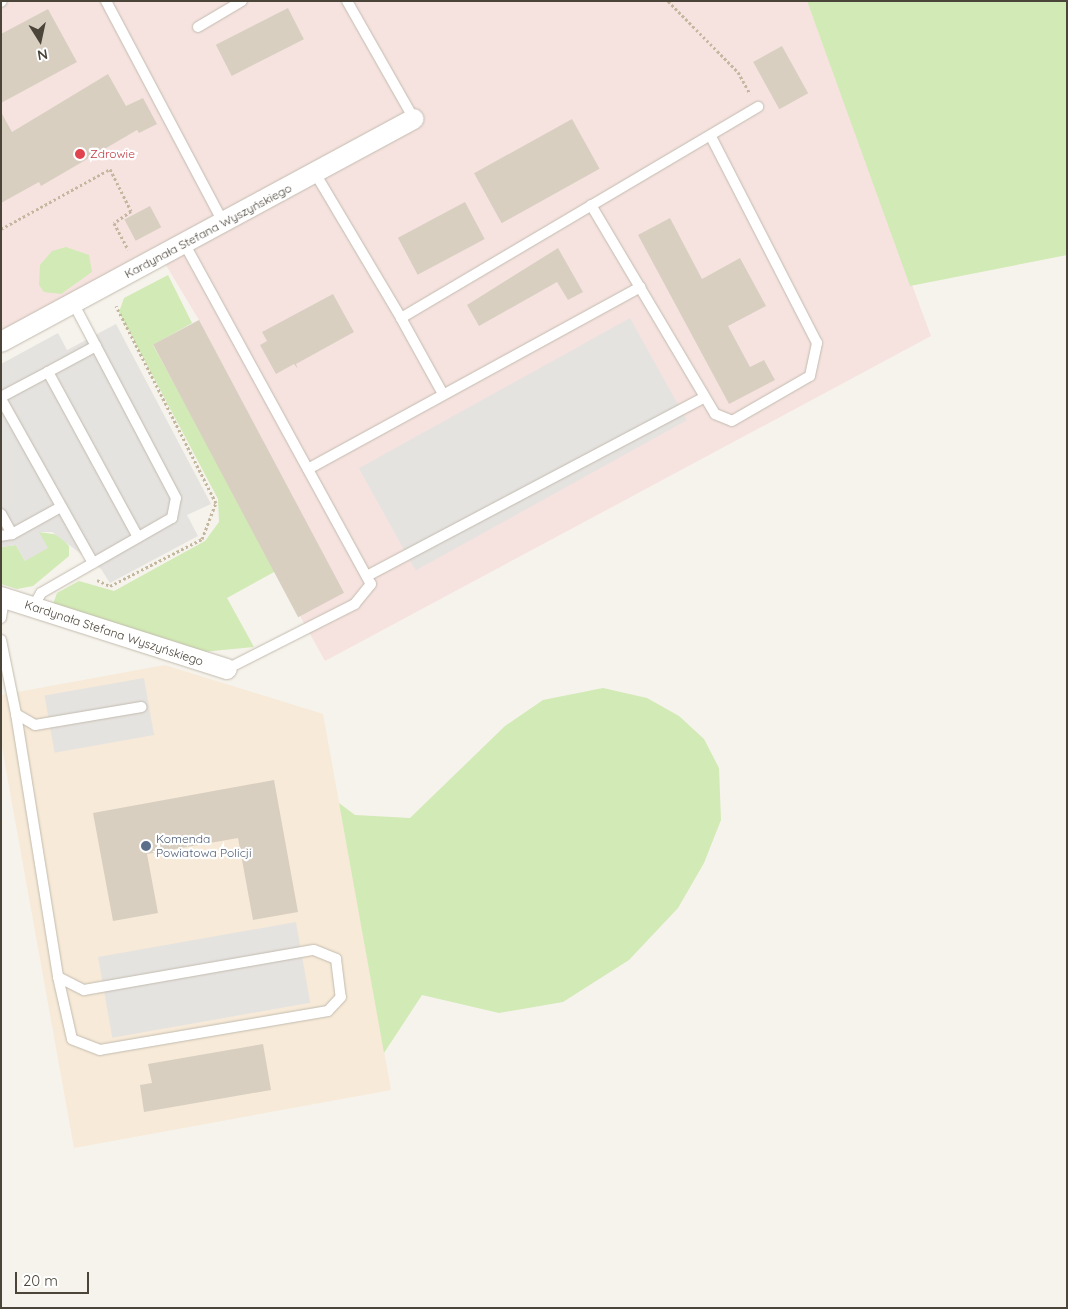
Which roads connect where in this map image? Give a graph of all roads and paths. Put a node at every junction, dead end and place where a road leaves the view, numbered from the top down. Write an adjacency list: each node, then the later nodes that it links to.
1 (106, 1): 11 (lane)
2 (242, 1): 5 (lane)
3 (347, 1): 7 (lane)
4 (668, 1): 6 (path)
5 (198, 27)
6 (758, 107): 8 (lane)
7 (414, 119): 9 (street, Kardynała Stefana Wyszyńskiego)
8 (711, 137): 10 (lane); 24 (lane)
9 (315, 173): 11 (street, Kardynała Stefana Wyszyńskiego); 18 (lane)
10 (591, 204): 15 (lane); 18 (lane)
11 (223, 222): 13 (street, Kardynała Stefana Wyszyńskiego)
12 (1, 229): 14 (path)
13 (184, 243): 14 (street, Kardynała Stefana Wyszyńskiego); 25 (lane)
14 (154, 259): 17 (street, Kardynała Stefana Wyszyńskiego)
15 (640, 287): 22 (lane); 24 (lane)
16 (120, 296): 32 (path)
17 (73, 302): 19 (street, Kardynała Stefana Wyszyńskiego); 20 (lane)
18 (401, 318): 22 (lane)
19 (1, 342)
20 (96, 346): 21 (lane); 30 (lane)
21 (48, 372): 23 (lane); 30 (lane)
22 (443, 394): 25 (lane)
23 (1, 398): 26 (lane)
24 (705, 398): 33 (lane)
25 (308, 469): 33 (lane)
26 (61, 507): 28 (lane); 31 (lane)
27 (1, 514): 28 (lane)
28 (12, 534): 29 (lane)
29 (1, 536)
30 (138, 538): 31 (lane)
31 (92, 563): 32 (lane)
32 (78, 572): 35 (lane)
33 (367, 576): 38 (lane)
34 (2, 597): 35 (street, Kardynała Stefana Wyszyńskiego); 36 (lane)
35 (34, 607): 38 (street, Kardynała Stefana Wyszyńskiego)
36 (1, 618)
37 (1, 640): 40 (lane)
38 (227, 669)
39 (141, 707): 40 (lane)
40 (16, 714): 41 (lane)
41 (58, 977): 41 (lane)

